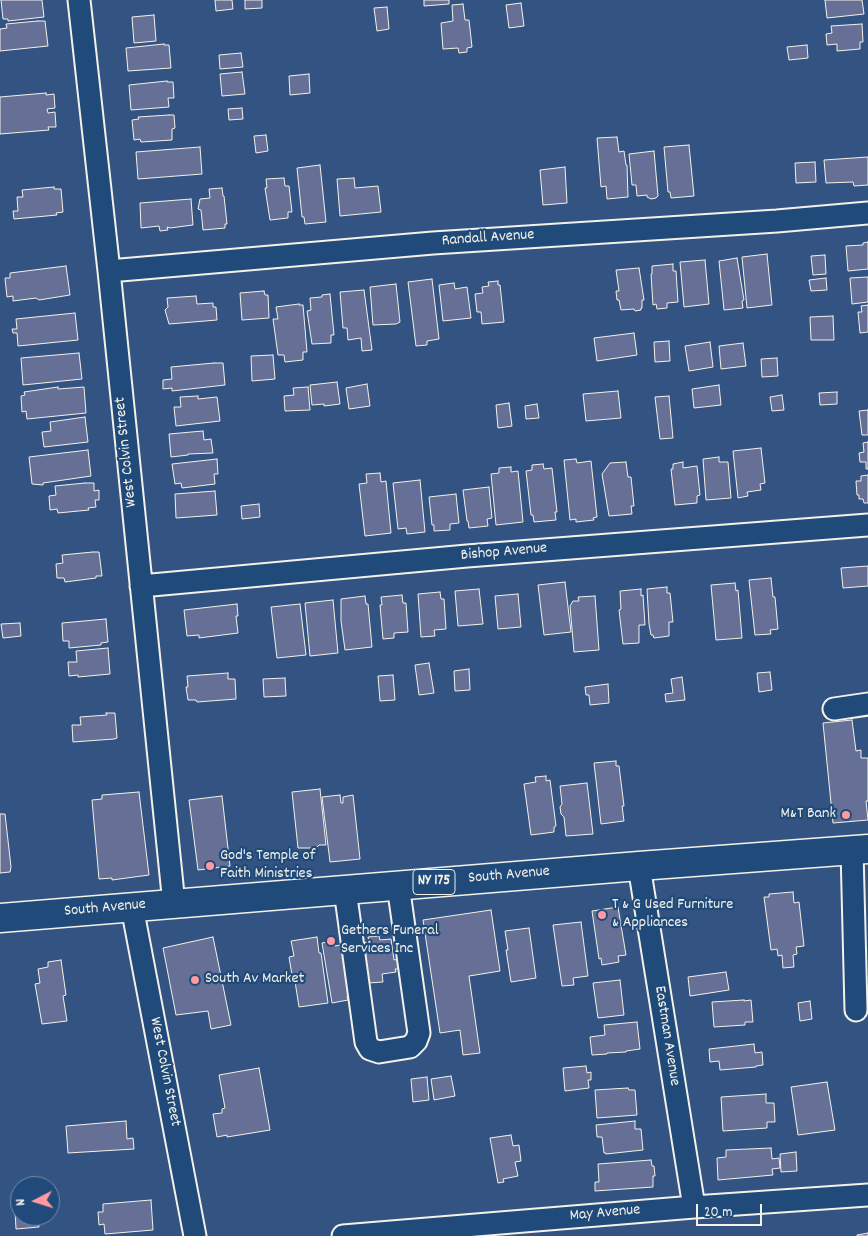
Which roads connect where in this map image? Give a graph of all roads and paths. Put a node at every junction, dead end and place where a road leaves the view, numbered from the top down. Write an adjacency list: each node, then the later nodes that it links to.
1 (79, 0): 3 (street, West Colvin Street)
2 (868, 214): 3 (street, Randall Avenue)
3 (109, 271): 5 (street, West Colvin Street)
4 (868, 524): 5 (street, Bishop Avenue)
5 (141, 586): 12 (street, West Colvin Street)
6 (868, 704): 7 (street)
7 (834, 709)
8 (860, 850): 9 (main road, South Avenue / NY 175); 15 (street)
9 (638, 866): 10 (main road, South Avenue / NY 175); 17 (street, Eastman Avenue)
10 (398, 885): 11 (main road, South Avenue / NY 175); 11 (street)
11 (345, 890): 12 (main road, South Avenue / NY 175)
12 (174, 904): 13 (main road, South Avenue / NY 175)
13 (132, 907): 14 (main road, South Avenue / NY 175); 18 (street, West Colvin Street)
14 (0, 918)
15 (856, 1010)
16 (868, 1195): 17 (street, May Avenue)
17 (694, 1207): 19 (street, May Avenue)
18 (195, 1236)
19 (343, 1236)

